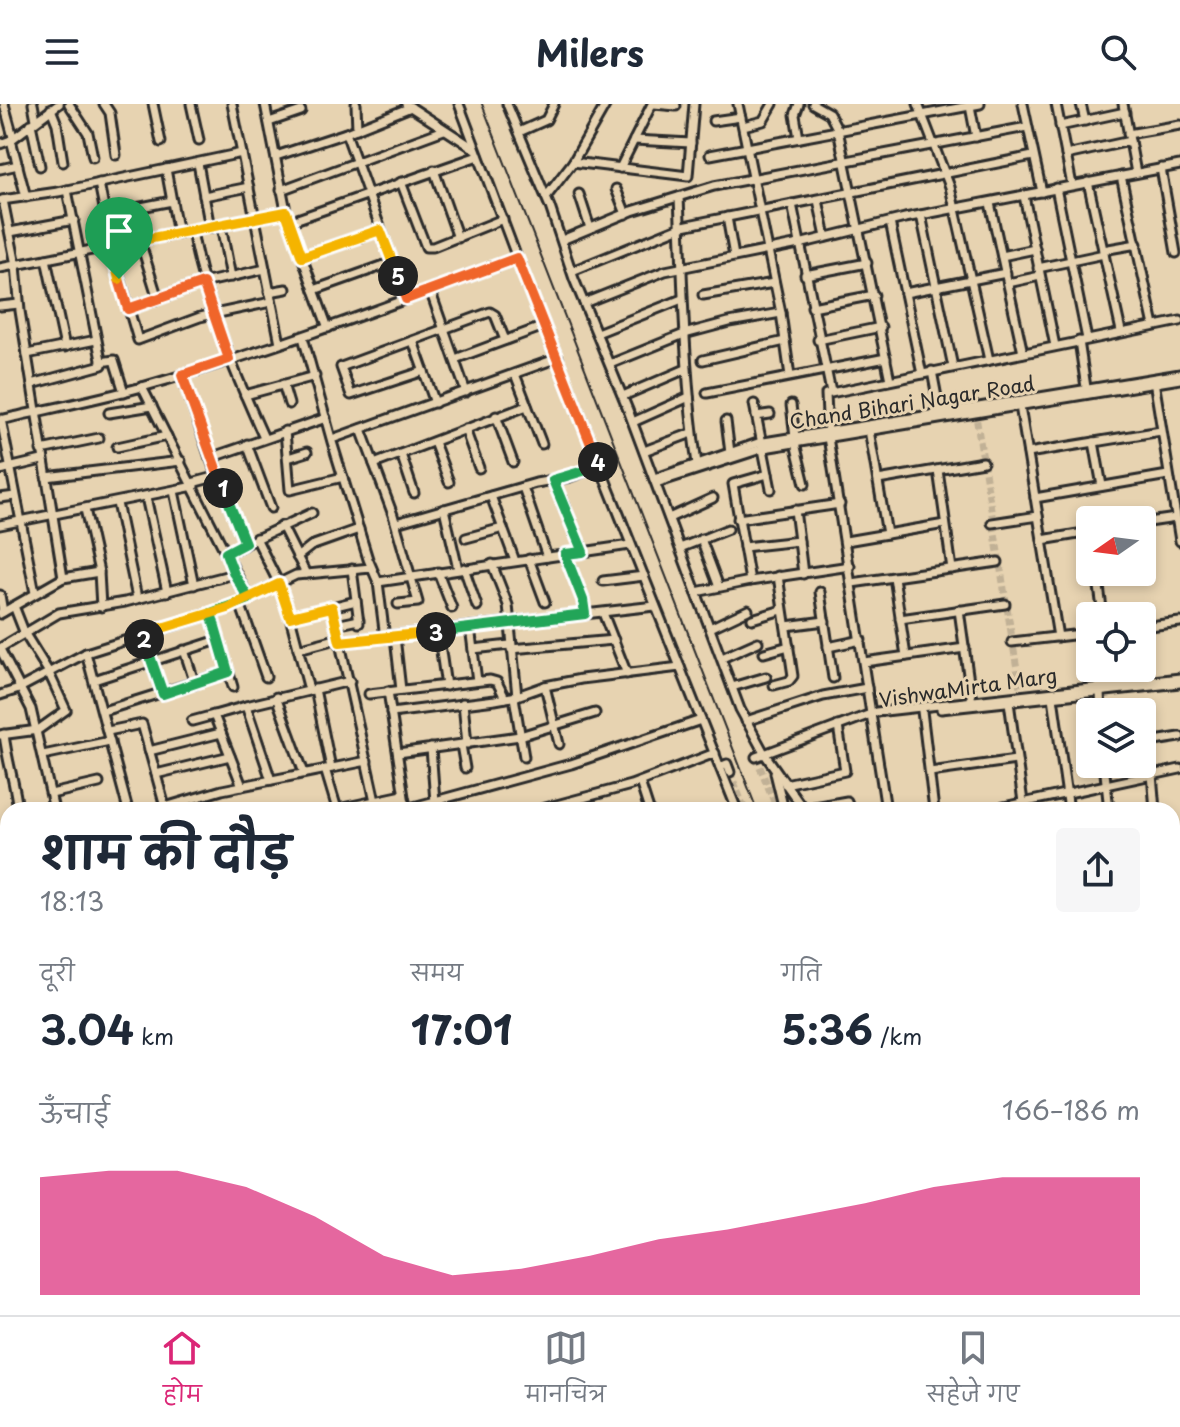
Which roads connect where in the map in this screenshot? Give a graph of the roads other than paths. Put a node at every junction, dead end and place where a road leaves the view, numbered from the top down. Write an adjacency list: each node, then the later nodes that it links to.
1 (33, 104): 36 (street)
2 (69, 104): 64 (street)
3 (104, 104): 59 (street)
4 (153, 104): 52 (street)
5 (191, 104): 50 (street)
6 (232, 104): 58 (street)
7 (265, 104): 37 (street)
8 (356, 104): 41 (street)
9 (459, 104): 57 (street)
10 (507, 104): 44 (street)
11 (554, 104): 44 (street)
12 (606, 104): 67 (street)
13 (653, 104): 27 (street); 51 (street)
14 (694, 104): 53 (street)
15 (738, 104): 34 (street)
16 (773, 104): 34 (street)
17 (799, 104): 48 (street)
18 (813, 104): 43 (street)
19 (918, 104): 32 (street)
20 (980, 104): 28 (street)
21 (1023, 104): 40 (street)
22 (1056, 104): 39 (street)
23 (1081, 104): 35 (street)
24 (1134, 104): 29 (street)
25 (55, 106): 36 (street); 66 (street)
26 (408, 106): 41 (street); 42 (street)
27 (676, 106)
28 (970, 106): 32 (street); 46 (street)
29 (1124, 108): 35 (street); 49 (street)
30 (3, 110): 47 (street)
31 (301, 111): 37 (street)
32 (921, 113): 43 (street); 55 (street)
33 (713, 121): 34 (street)
34 (742, 121): 56 (street)
35 (1085, 121): 39 (street)
36 (33, 122): 47 (street); 72 (street)
37 (269, 122): 62 (street)
38 (1180, 125): 49 (street)
39 (1060, 126): 61 (street)
40 (1027, 127): 46 (street); 63 (street)
41 (357, 129): 45 (street)
42 (444, 130): 57 (street); 69 (street)
43 (838, 130): 48 (street); 65 (street)
44 (519, 132): 98 (street)
45 (346, 133): 62 (street); 69 (street)
46 (976, 137): 55 (street)
47 (12, 138): 54 (street); 70 (street)
48 (799, 138): 56 (street)
49 (1129, 138): 61 (street); 78 (street)
50 (199, 140)
51 (634, 140): 53 (street); 73 (street)
52 (161, 142)
53 (691, 143): 73 (street)
54 (0, 144)
55 (934, 145): 65 (street); 79 (street)
56 (746, 148): 60 (street); 81 (street)
57 (477, 152): 77 (street); 115 (street)
58 (242, 153): 68 (street); 86 (street)
59 (116, 155)
60 (710, 155)
61 (1066, 155): 85 (street)
62 (276, 156): 90 (street)
63 (1033, 156): 79 (street); 91 (street)
64 (93, 157)
65 (846, 161): 81 (street); 94 (street)
66 (63, 162)
67 (573, 162): 73 (street); 98 (street)
68 (198, 163): 76 (street); 95 (street)
69 (357, 163): 90 (street); 92 (street)
70 (18, 165): 75 (street); 97 (street)
71 (1180, 165): 74 (street)
72 (40, 166)
73 (620, 168)
74 (1161, 168): 78 (street); 112 (street)
75 (0, 169)
76 (166, 169): 84 (street); 102 (street)
77 (434, 170): 82 (street); 129 (street)
78 (1136, 173): 80 (street)
79 (946, 175): 94 (street); 105 (street)
80 (1121, 176): 83 (street); 133 (street)
81 (752, 179): 99 (street); 106 (street)
82 (401, 182): 92 (street); 129 (street)
83 (1088, 182): 85 (street); 138 (street)
84 (99, 183): 89 (street); 109 (street)
85 (1072, 185): 87 (street)
86 (249, 187): 95 (street); 114 (street)
87 (1056, 188): 91 (street); 145 (street)
88 (616, 189): 110 (street)
89 (67, 190): 97 (street); 116 (street)
90 (281, 190): 107 (street)
91 (1042, 192): 96 (street)
92 (368, 194): 117 (street); 123 (street)
93 (579, 194): 121 (street)
94 (851, 194): 101 (street); 124 (street)
95 (204, 196): 120 (street)
96 (1024, 196): 103 (street); 136 (street)
97 (26, 197): 100 (street)
98 (546, 197): 130 (street)
99 (679, 197): 110 (street); 122 (street)
100 (2, 200): 126 (street)
101 (818, 200): 104 (street); 128 (street)
102 (172, 201): 109 (street); 127 (street)
103 (990, 203): 105 (street); 141 (street)
104 (792, 204): 106 (street); 132 (street)
105 (955, 209): 111 (street); 157 (street)
106 (759, 211): 113 (street); 135 (street)
107 (286, 212): 114 (street); 117 (street)
108 (1180, 213): 112 (street)
109 (105, 214): 134 (street)
110 (626, 214): 121 (street)
111 (921, 215): 118 (street); 161 (street)
112 (1169, 215): 139 (street)
113 (727, 217): 122 (street); 140 (street)
114 (255, 219): 119 (street); 151 (street)
115 (503, 219): 129 (street); 143 (street)
116 (74, 220): 126 (street); 137 (street)
117 (289, 222): 142 (street)
118 (890, 222): 124 (street); 166 (street)
119 (221, 226): 120 (street); 156 (street)
120 (210, 228): 125 (street)
121 (590, 228): 130 (street)
122 (680, 228): 150 (street); 152 (street)
123 (380, 230): 142 (street); 146 (street)
124 (859, 230): 128 (street); 147 (street)
125 (192, 231): 127 (street); 158 (street)
126 (10, 232): 148 (street)
127 (178, 234): 131 (street)
128 (826, 237): 132 (street)
129 (458, 238)
130 (562, 240): 152 (street)
131 (140, 241): 134 (street); 169 (street)
132 (799, 244): 135 (street); 155 (street)
133 (1137, 244): 138 (street); 182 (street)
134 (111, 246): 137 (street); 177 (street)
135 (767, 249): 140 (street); 159 (street)
136 (1035, 249): 141 (street); 153 (street)
137 (81, 252): 144 (street); 190 (street)
138 (1103, 252): 145 (street); 186 (street)
139 (1175, 253)
140 (734, 256): 150 (street)
141 (1002, 256): 154 (street)
142 (302, 257): 163 (street)
143 (517, 258): 164 (street); 181 (street)
144 (46, 259): 148 (street); 198 (street)
145 (1071, 261): 153 (street); 193 (street)
146 (393, 262): 163 (street); 170 (street)
147 (867, 263): 155 (street); 168 (street)
148 (16, 265): 149 (street); 174 (street)
149 (0, 268)
150 (680, 268): 171 (street); 173 (street)
151 (265, 269): 156 (street); 165 (street)
152 (572, 271): 173 (street)
153 (1039, 272): 160 (street); 197 (street)
154 (1006, 273): 157 (street); 160 (street)
155 (805, 275): 176 (street)
156 (231, 277): 158 (street)
157 (972, 281): 161 (street); 206 (street)
158 (203, 283): 169 (street); 179 (street)
159 (774, 283): 167 (street); 178 (street)
160 (1008, 283): 199 (street)
161 (936, 288): 166 (street); 209 (street)
162 (286, 289): 165 (street)
163 (314, 290): 184 (street)
164 (430, 290): 170 (street); 185 (street)
165 (269, 292): 172 (street)
166 (905, 293): 215 (street)
167 (703, 295)
168 (874, 295): 176 (street); 183 (street)
169 (158, 299): 177 (street)
170 (406, 299): 184 (street)
171 (682, 299): 187 (street); 188 (street)
172 (271, 302): 179 (street); 196 (street)
173 (584, 303): 187 (street)
174 (19, 304): 175 (street); 200 (street)
175 (0, 306)
176 (812, 307): 192 (street)
177 (128, 309): 179 (street)
178 (781, 313): 188 (street); 195 (street)
179 (214, 314): 203 (street)
180 (1180, 321): 182 (street)
181 (544, 326): 191 (street); 201 (street)
182 (1154, 326): 186 (street)
183 (881, 327): 192 (street); 202 (street)
184 (328, 328): 189 (street)
185 (444, 329): 191 (street); 194 (street); 204 (street)
186 (1121, 331): 193 (street)
187 (597, 333): 208 (street)
188 (684, 334): 208 (street); 210 (street)
189 (303, 337): 196 (street); 217 (street)
190 (96, 340): 198 (street); 207 (street)
191 (505, 340): 204 (street)
192 (818, 340): 212 (street)
193 (1083, 340): 197 (street); 228 (street)
194 (413, 341): 211 (street); 211 (street)
195 (785, 341): 205 (street); 218 (street)
196 (280, 343): 203 (street)
197 (1055, 346): 199 (street)
198 (65, 347): 200 (street)
199 (1023, 353): 206 (street)
200 (27, 354): 222 (street)
201 (558, 358): 214 (street); 281 (street)
202 (886, 358): 212 (street); 220 (street)
203 (229, 359): 216 (street); 230 (street)
204 (455, 359): 226 (street)
205 (703, 360)
206 (989, 360): 209 (street)
207 (101, 362): 222 (street); 225 (street)
208 (610, 364): 231 (street)
209 (953, 367): 213 (street)
210 (686, 369): 231 (street); 232 (street)
211 (424, 371): 233 (street)
212 (825, 371): 218 (street); 227 (street)
213 (932, 371): 215 (street); 242 (street)
214 (515, 374): 226 (street); 238 (street)
215 (922, 374): 220 (street)
216 (182, 375): 224 (street); 274 (street)
217 (315, 376): 223 (street); 246 (street)
218 (790, 376): 229 (street)
219 (1180, 377): 221 (street, Chand Bihari Nagar Road)
220 (890, 380): 227 (street)
221 (1154, 381): 228 (street, Chand Bihari Nagar Road); 254 (street)
222 (32, 384): 240 (street)
223 (283, 384): 230 (street); 234 (street)
224 (142, 387): 225 (street); 237 (street)
225 (124, 392): 240 (street)
226 (466, 392): 233 (street)
227 (831, 392): 256 (street)
228 (1087, 392): 239 (street, Chand Bihari Nagar Road); 242 (street, Chand Bihari Nagar Road)
229 (707, 393)
230 (245, 395): 259 (street)
231 (623, 396): 249 (street)
232 (689, 397): 249 (street); 255 (street)
233 (435, 403): 250 (street)
234 (289, 404)
235 (754, 404): 245 (street)
236 (791, 405): 261 (street)
237 (152, 406): 241 (street); 257 (street)
238 (527, 406): 244 (street); 265 (street)
239 (1020, 406): 252 (street, Chand Bihari Nagar Road); 271 (street)
240 (37, 412): 247 (street); 273 (street)
241 (109, 413)
242 (940, 413): 256 (street, Chand Bihari Nagar Road)
243 (770, 414): 245 (street)
244 (496, 416): 251 (street); 277 (street)
245 (756, 416): 266 (street)
246 (326, 418): 253 (street); 260 (street)
247 (0, 419): 283 (street)
248 (726, 421): 270 (street)
249 (633, 422): 268 (street)
250 (361, 429): 260 (street); 279 (street)
251 (465, 429): 262 (street); 282 (street)
252 (869, 430): 256 (street, Chand Bihari Nagar Road); 292 (street)
253 (285, 431): 259 (street); 275 (street)
254 (1161, 431): 263 (street); 287 (street)
255 (692, 433): 268 (street); 280 (street)
256 (828, 434): 261 (street, Chand Bihari Nagar Road); 310 (street)
257 (167, 436): 267 (street); 276 (street)
258 (99, 438): 273 (street)
259 (264, 438): 264 (street)
260 (332, 439): 290 (street)
261 (795, 440): 266 (street, Chand Bihari Nagar Road); 295 (street)
262 (434, 442): 272 (street); 294 (street)
263 (1094, 442): 271 (street); 297 (street)
264 (247, 444): 274 (street); 311 (street)
265 (542, 444)
266 (762, 446): 270 (street, Chand Bihari Nagar Road); 286 (street); 293 (street, Chand Bihari Nagar Road)
267 (117, 447)
268 (644, 451): 293 (street)
269 (307, 452): 275 (street)
270 (730, 453): 280 (street, Chand Bihari Nagar Road)
271 (1028, 453): 308 (street)
272 (401, 454): 279 (street); 302 (street)
273 (42, 455): 283 (street); 289 (street)
274 (210, 458): 288 (street)
275 (288, 458): 290 (street)
276 (181, 461): 289 (street); 296 (street)
277 (513, 462)
278 (983, 462): 285 (street)
279 (374, 464): 323 (street)
280 (697, 464): 293 (street, Chand Bihari Nagar Road)
281 (600, 466): 291 (street); 341 (street)
282 (479, 468)
283 (9, 469): 284 (street); 303 (street)
284 (0, 470)
285 (938, 470): 292 (street); 325 (street)
286 (768, 474): 299 (street); 320 (street)
287 (1168, 475): 297 (street); 301 (street)
288 (218, 476): 296 (street); 340 (street)
289 (46, 477): 316 (street)
290 (343, 477): 329 (street)
291 (553, 480): 298 (street); 344 (street)
292 (878, 480): 331 (street)
293 (655, 481): 318 (street)
294 (449, 482)
295 (805, 484)
296 (193, 485): 300 (street); 345 (street)
297 (1102, 486): 308 (street)
298 (523, 487): 304 (street); 348 (street)
299 (771, 489)
300 (174, 491): 305 (street); 373 (street)
301 (1176, 491): 319 (street)
302 (414, 493)
303 (15, 496): 306 (street); 321 (street)
304 (491, 496): 313 (street); 328 (street)
305 (146, 497): 309 (street); 375 (street)
306 (0, 498)
307 (713, 498): 318 (street)
308 (1035, 498): 317 (street)
309 (117, 503): 312 (street); 380 (street)
310 (840, 504): 314 (street); 338 (street)
311 (271, 508)
312 (85, 509): 316 (street); 358 (street)
313 (444, 509): 323 (street); 356 (street)
314 (795, 510): 320 (street); 337 (street)
315 (312, 513): 327 (street)
316 (54, 515): 321 (street); 367 (street)
317 (1038, 516): 324 (street); 336 (street)
318 (669, 518): 343 (street)
319 (1176, 518): 322 (street); 339 (street)
320 (738, 519): 342 (street)
321 (20, 521): 326 (street); 378 (street)
322 (1156, 521)
323 (396, 523): 363 (street)
324 (992, 523)
325 (945, 524): 331 (street); 357 (street)
326 (0, 525)
327 (282, 526): 333 (street); 347 (street)
328 (503, 528): 334 (street); 350 (street)
329 (359, 529): 347 (street); 354 (street)
330 (728, 529): 335 (street)
331 (887, 534): 338 (street)
332 (1076, 534): 336 (street)
333 (256, 538): 340 (street); 372 (street)
334 (466, 538)
335 (701, 539): 343 (street); 374 (street)
336 (1042, 540): 416 (street)
337 (799, 541): 342 (street); 362 (street)
338 (846, 541): 353 (street)
339 (1180, 541)
340 (245, 543): 345 (street)
341 (630, 545): 344 (street); 364 (street)
342 (744, 547): 369 (street)
343 (680, 548): 376 (street)
344 (583, 552): 346 (street)
345 (226, 553): 360 (street)
346 (565, 554): 348 (street); 399 (street)
347 (297, 557): 361 (street)
348 (547, 557): 349 (street)
349 (529, 559): 350 (street); 383 (street)
350 (515, 561): 352 (street)
351 (998, 562): 357 (street)
352 (492, 564): 356 (street); 404 (street)
353 (850, 566): 362 (street); 371 (street)
354 (371, 568): 355 (street); 370 (street)
355 (352, 569): 361 (street); 382 (street)
356 (461, 569): 359 (street); 388 (street)
357 (952, 569): 366 (street)
358 (99, 572): 367 (street); 390 (street)
359 (438, 572): 363 (street); 392 (street)
360 (234, 574): 373 (street); 381 (street)
361 (306, 574): 372 (street)
362 (803, 574): 365 (street)
363 (411, 576): 370 (street); 385 (street)
364 (644, 576): 368 (street); 389 (street)
365 (778, 576): 369 (street); 394 (street)
366 (894, 577): 371 (street); 402 (street)
367 (63, 578): 378 (street)
368 (603, 581)
369 (750, 581): 374 (street)
370 (378, 582): 417 (street)
371 (852, 583): 421 (street)
372 (279, 584): 381 (street); 400 (street)
373 (194, 585): 375 (street)
374 (719, 587): 376 (street)
375 (167, 592): 380 (street)
376 (696, 592): 410 (street)
377 (820, 592): 403 (street)
378 (35, 593): 387 (street)
379 (0, 595): 396 (street)
380 (137, 598): 390 (street)
381 (249, 599): 384 (street)
382 (356, 601): 391 (street); 406 (street)
383 (545, 602)
384 (240, 603): 397 (street); 442 (street)
385 (398, 604)
386 (1005, 604): 395 (street)
387 (14, 606): 396 (street); 412 (street)
388 (477, 606)
389 (655, 606): 398 (street); 438 (street)
390 (101, 607): 412 (street)
391 (332, 607): 400 (street); 406 (street)
392 (452, 608)
393 (748, 610): 410 (street)
394 (782, 610): 401 (street); 408 (street)
395 (959, 610): 402 (street); 428 (street)
396 (2, 613)
397 (211, 613): 413 (street); 418 (street)
398 (603, 613): 399 (street); 420 (street)
399 (585, 614): 404 (street)
400 (290, 617): 429 (street)
401 (752, 619)
402 (900, 619): 434 (street)
403 (825, 621): 408 (street); 426 (street)
404 (508, 622): 409 (street); 425 (street)
405 (1180, 622): 407 (street)
406 (336, 625): 419 (street)
407 (1156, 625)
408 (786, 626): 424 (street)
409 (470, 627): 411 (street); 430 (street)
410 (710, 628): 435 (street)
411 (438, 631): 415 (street); 453 (street)
412 (25, 634): 427 (street); 439 (street)
413 (142, 634): 432 (street); 436 (street)
414 (1076, 635): 416 (street)
415 (395, 637): 417 (street); 460 (street)
416 (1058, 637): 423 (street)
417 (385, 638): 419 (street)
418 (218, 640): 431 (street); 440 (street)
419 (340, 640): 429 (street); 447 (street)
420 (614, 640): 425 (street); 441 (street)
421 (861, 640): 426 (street); 437 (street)
422 (758, 642): 435 (street)
423 (1012, 642)
424 (789, 646): 433 (street); 452 (street)
425 (511, 647): 430 (street); 466 (street)
426 (828, 647): 444 (street)
427 (0, 648): 455 (street)
428 (965, 648): 434 (street); 473 (street)
429 (298, 649): 459 (street)
430 (473, 649): 448 (street)
431 (184, 650): 436 (street); 451 (street)
432 (86, 653): 439 (street); 445 (street)
433 (764, 653)
434 (906, 656): 437 (street)
435 (722, 658): 457 (street)
436 (152, 661): 445 (street); 463 (street)
437 (864, 662): 458 (street)
438 (680, 667): 441 (street); 481 (street)
439 (48, 671): 455 (street); 486 (street)
440 (228, 672): 451 (street); 456 (street)
441 (627, 674): 454 (street)
442 (266, 677)
443 (766, 677): 457 (street)
444 (833, 678)
445 (94, 680): 475 (street)
446 (1180, 680): 449 (street, VishwaMirta Marg); 462 (street, VishwaMirta Marg)
447 (350, 681): 459 (street); 505 (street)
448 (477, 681): 453 (street); 469 (street)
449 (1156, 681)
450 (1139, 682): 473 (street, VishwaMirta Marg)
451 (195, 684): 463 (street)
452 (774, 685)
453 (446, 686): 460 (street)
454 (545, 686): 466 (street); 484 (street)
455 (20, 687): 465 (street); 486 (street)
456 (233, 687)
457 (732, 687): 483 (street)
458 (867, 688): 480 (street); 483 (street)
459 (312, 690): 467 (street); 508 (street)
460 (401, 690): 461 (street)
461 (388, 691): 464 (street); 477 (street)
462 (1100, 692): 468 (street, VishwaMirta Marg); 470 (street)
463 (163, 694): 475 (street)
464 (369, 694)
465 (0, 695)
466 (516, 696): 469 (street); 490 (street)
467 (276, 697): 474 (street); 513 (street)
468 (1053, 697): 471 (street, VishwaMirta Marg); 525 (street)
469 (505, 698): 472 (street)
470 (1100, 698)
471 (1009, 702): 473 (street, VishwaMirta Marg); 504 (street)
472 (463, 703): 477 (street); 494 (street)
473 (972, 703): 476 (street, VishwaMirta Marg); 480 (street, VishwaMirta Marg)
474 (246, 706): 479 (street); 519 (street)
475 (103, 711): 487 (street)
476 (922, 711): 480 (street, VishwaMirta Marg); 512 (street)
477 (391, 713): 498 (street)
478 (595, 713): 484 (street)
479 (214, 715): 482 (street); 488 (street)
480 (871, 715): 485 (street); 543 (street)
481 (701, 720): 499 (street); 537 (street)
482 (192, 721)
483 (746, 721): 501 (street)
484 (554, 726): 490 (street); 495 (street)
485 (838, 726): 501 (street); 522 (street)
486 (38, 730): 489 (street); 500 (street)
487 (108, 731): 492 (street); 497 (street)
488 (221, 733): 497 (street); 502 (street)
489 (2, 734): 528 (street)
490 (520, 736): 494 (street); 503 (street)
491 (1180, 737): 493 (street)
492 (110, 741): 500 (street); 530 (street)
493 (1156, 741)
494 (464, 744): 496 (street); 509 (street)
495 (559, 744)
496 (431, 748): 498 (street); 537 (street)
497 (149, 751): 515 (street)
498 (398, 753): 536 (street)
499 (715, 753): 506 (street); 520 (street)
500 (43, 755): 526 (street)
501 (760, 755): 507 (street)
502 (230, 756): 515 (street); 524 (street)
503 (524, 757)
504 (1016, 760): 512 (street); 545 (street)
505 (367, 761): 508 (street); 527 (street)
506 (720, 767): 511 (street); 540 (street)
507 (773, 767): 522 (street); 541 (street)
508 (328, 768): 513 (street); 533 (street)
509 (465, 768)
510 (1180, 769): 514 (street)
511 (730, 772)
512 (930, 772): 544 (street)
513 (304, 773): 519 (street)
514 (1156, 773)
515 (156, 774): 531 (street)
516 (1106, 778): 523 (street)
517 (1134, 778): 523 (street)
518 (1152, 778): 548 (street)
519 (271, 780): 524 (street)
520 (640, 782): 538 (street); 539 (street)
521 (99, 783): 526 (street)
522 (785, 784): 542 (street)
523 (1107, 784): 525 (street); 547 (street)
524 (242, 786): 532 (street)
525 (1067, 792): 545 (street); 546 (street)
526 (51, 794): 529 (street)
527 (375, 801): 534 (street); 535 (street)
528 (16, 802)
529 (52, 802)
530 (126, 802)
531 (164, 802)
532 (183, 802)
533 (337, 802)
534 (370, 802)
535 (385, 802)
536 (405, 802)
537 (435, 802)
538 (578, 802)
539 (646, 802)
540 (734, 802)
541 (782, 802)
542 (797, 802)
543 (885, 802)
544 (933, 802)
545 (1023, 802)
546 (1068, 802)
547 (1108, 802)
548 (1154, 802)

